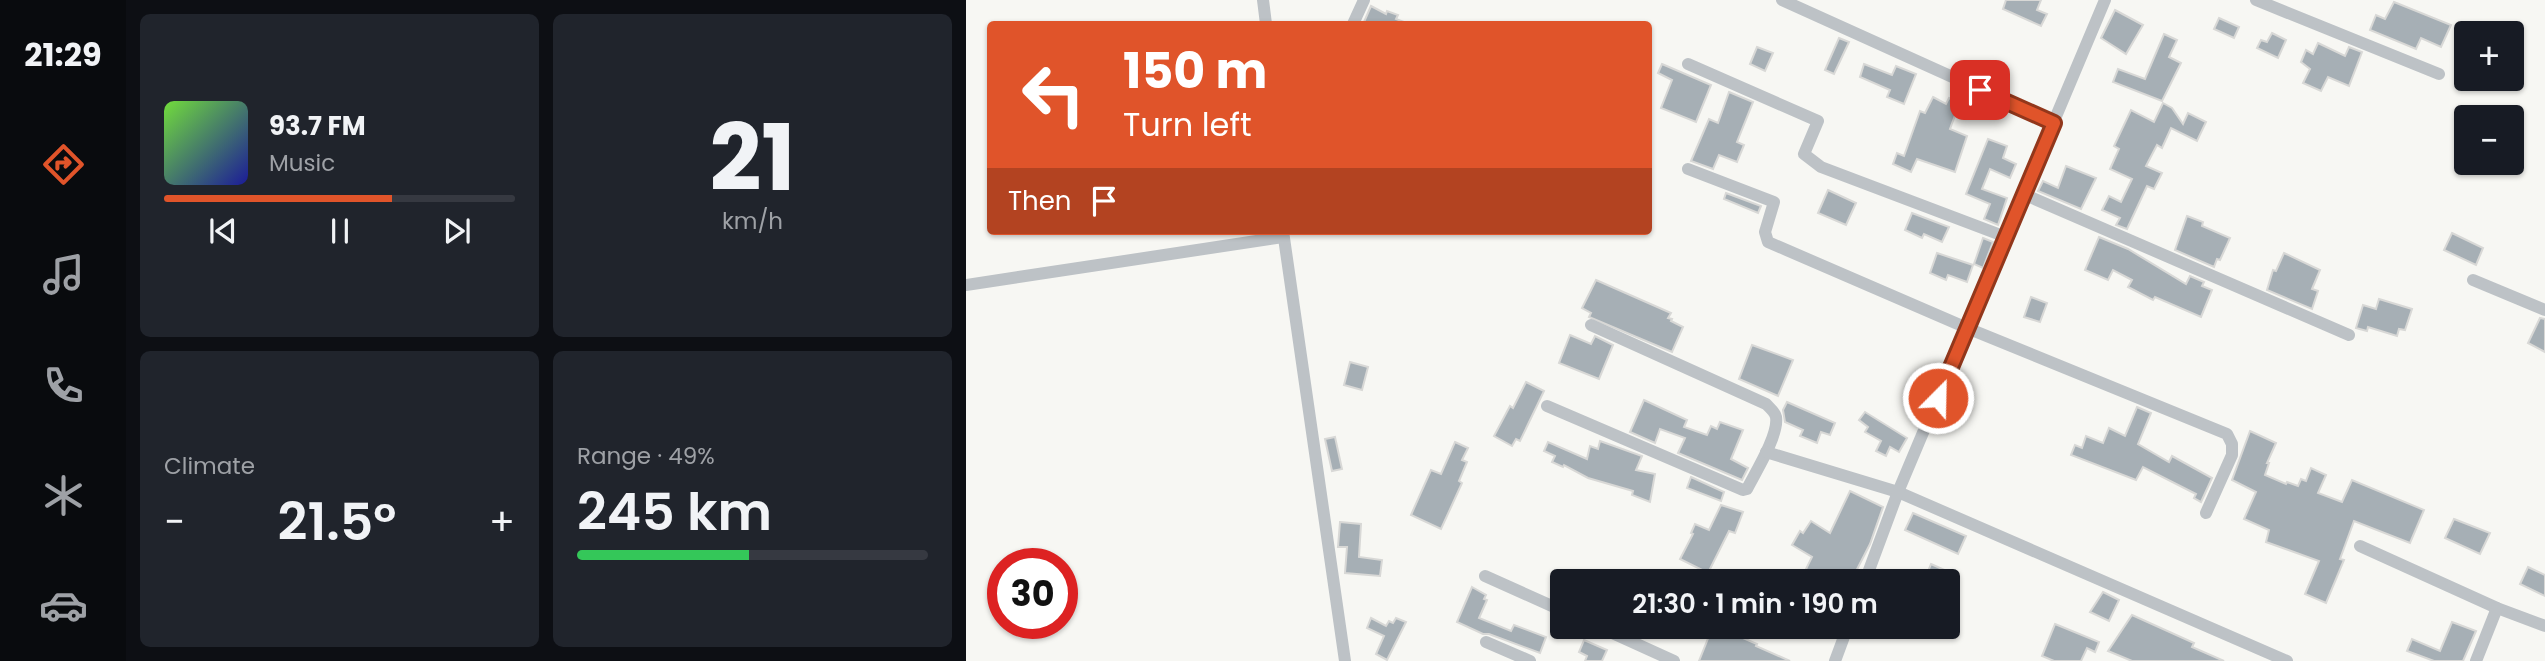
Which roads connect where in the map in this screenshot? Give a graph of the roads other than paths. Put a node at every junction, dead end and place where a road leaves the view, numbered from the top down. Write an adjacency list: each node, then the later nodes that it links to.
1 (1263, 0): 6 (street)
2 (1364, 0): 7 (street)
3 (1782, 0): 10 (street)
4 (2105, 0): 10 (street)
5 (2256, 0): 9 (street)
6 (1266, 21)
7 (1354, 21)
8 (1688, 64): 15 (street)
9 (2439, 74)
10 (2054, 123): 12 (street)
11 (1688, 169): 20 (street)
12 (2023, 194): 15 (street); 21 (street)
13 (1277, 235): 17 (street)
14 (1283, 235): 35 (street)
15 (2006, 237): 20 (street)
16 (2473, 280): 18 (street)
17 (966, 285)
18 (2545, 310)
19 (1591, 326): 23 (street)
20 (1968, 328): 24 (street); 25 (street)
21 (2349, 335)
22 (1547, 406): 23 (street)
23 (1766, 452): 24 (street)
24 (1898, 492): 27 (street); 39 (street)
25 (2206, 513)
26 (2360, 546): 30 (street)
27 (1869, 569)
28 (1485, 576): 29 (street)
29 (1550, 605)
30 (2497, 608): 31 (street); 40 (street)
31 (2545, 626)
32 (1626, 639): 37 (street)
33 (1843, 639): 38 (street)
34 (1486, 642): 36 (street)
35 (1345, 661)
36 (1530, 661)
37 (1674, 661)
38 (1835, 661)
39 (2287, 661)
40 (2476, 661)

